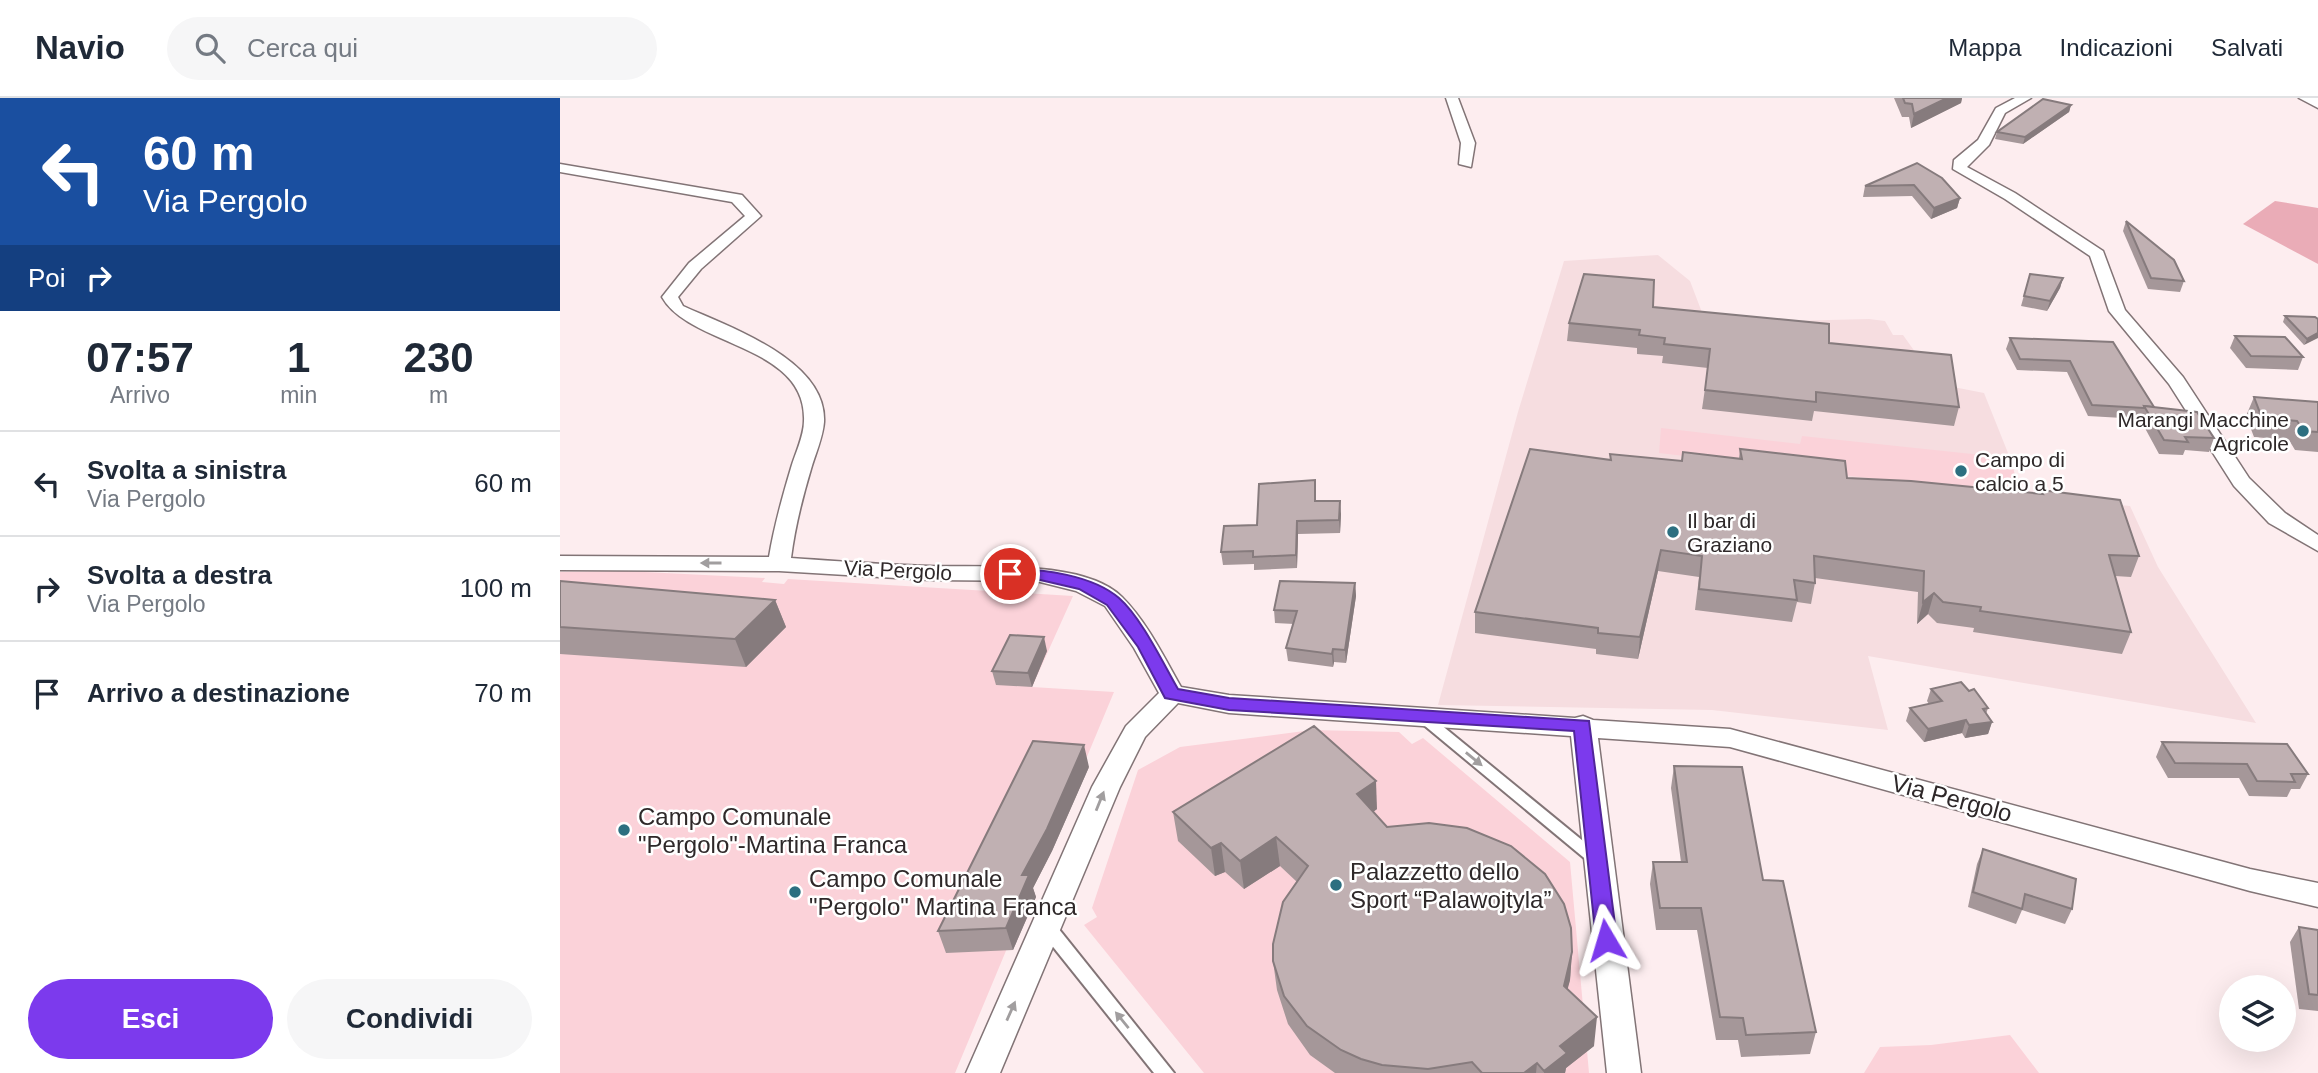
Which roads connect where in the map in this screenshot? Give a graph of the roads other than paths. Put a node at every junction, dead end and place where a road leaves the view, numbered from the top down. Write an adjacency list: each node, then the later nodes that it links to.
1 (1452, 98): 5 (street)
2 (2025, 98): 7 (street)
3 (2307, 98): 4 (street)
4 (2318, 103)
5 (1466, 164)
6 (560, 169): 9 (street)
7 (2318, 544)
8 (560, 563): 9 (street, Via Pergolo, one-way to 8)
9 (779, 564): 10 (street, Via Pergolo)
10 (1172, 694): 11 (street, Via Pergolo); 17 (street, one-way to 10)
11 (1422, 715): 12 (street, Via Pergolo); 13 (lane, one-way to 13)
12 (1583, 725): 13 (street); 14 (street, Via Pergolo)
13 (1596, 860): 20 (street)
14 (2249, 880): 15 (street, Via Pergolo); 16 (street)
15 (2318, 895)
16 (2318, 906)
17 (1048, 928): 18 (street, one-way to 17); 19 (lane, one-way to 17)
18 (983, 1073)
19 (1165, 1073)
20 (1624, 1073)

